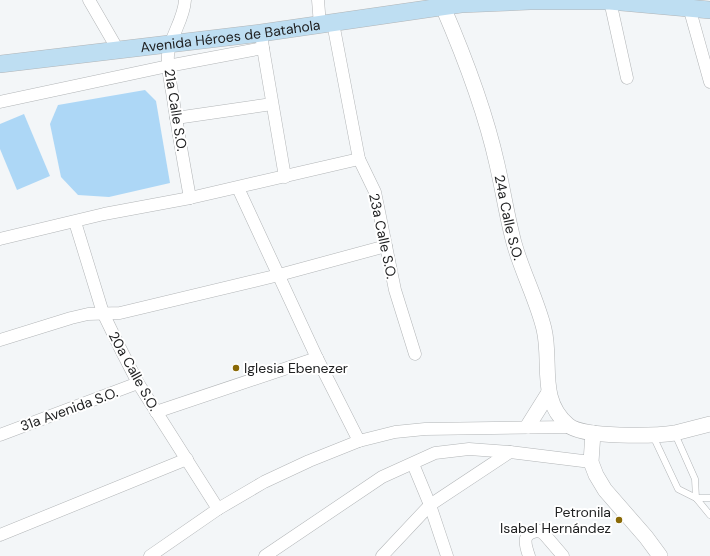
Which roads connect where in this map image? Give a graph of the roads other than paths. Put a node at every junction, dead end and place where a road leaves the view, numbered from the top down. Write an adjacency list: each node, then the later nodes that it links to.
1 (89, 0): 12 (street)
2 (184, 0): 11 (street, 21a Calle S.O.)
3 (318, 0): 9 (street, 23a Calle S.O.)
4 (610, 1): 5 (main road, Avenida Héroes de Batahola); 7 (main road, Avenida Héroes de Batahola); 15 (street)
5 (466, 2): 6 (main road, Avenida Héroes de Batahola)
6 (442, 3): 9 (main road, Avenida Héroes de Batahola); 33 (street, 24a Calle S.O.)
7 (689, 8): 8 (main road, Avenida Héroes de Batahola); 16 (street)
8 (710, 10)
9 (327, 24): 10 (main road, Avenida Héroes de Batahola); 20 (street, 23a Calle S.O.)
10 (262, 40): 11 (main road, Avenida Héroes de Batahola); 14 (street); 18 (street)
11 (171, 43): 12 (main road, Avenida Héroes de Batahola); 14 (street, 21a Calle S.O.)
12 (118, 50): 13 (main road, Avenida Héroes de Batahola)
13 (0, 64)
14 (168, 66): 17 (street); 19 (street, 21a Calle S.O.)
15 (626, 78)
16 (710, 82)
17 (0, 102)
18 (272, 104): 19 (street); 21 (street)
19 (176, 118): 23 (street, 21a Calle S.O.)
20 (359, 159): 21 (street); 26 (street, 23a Calle S.O.)
21 (285, 177): 22 (street)
22 (238, 188): 23 (street); 27 (street)
23 (190, 198): 24 (street)
24 (75, 222): 25 (street); 28 (street, 20a Calle S.O.)
25 (0, 239)
26 (386, 246): 27 (street); 30 (street, 23a Calle S.O.)
27 (279, 276): 28 (street); 31 (street)
28 (103, 313): 29 (street); 32 (street, 20a Calle S.O.)
29 (0, 340)
30 (415, 354)
31 (317, 358): 34 (street); 42 (street)
32 (138, 383): 34 (street, 20a Calle S.O.); 40 (street, 31a Avenida S.O.)
33 (548, 394): 36 (street); 37 (street, 24a Calle S.O.)
34 (156, 412): 44 (street, 20a Calle S.O.)
35 (710, 424): 39 (street)
36 (528, 426): 37 (street); 42 (street)
37 (569, 427): 38 (street)
38 (593, 433): 41 (street); 45 (street)
39 (675, 433): 41 (street); 47 (lane)
40 (0, 434)
41 (652, 435): 47 (lane)
42 (359, 441): 50 (street)
43 (510, 452): 45 (street); 46 (street); 49 (street)
44 (187, 460): 50 (street, 20a Calle S.O.); 52 (street)
45 (592, 462): 59 (street)
46 (413, 464): 49 (street); 54 (street)
47 (696, 498): 48 (lane); 51 (lane)
48 (710, 498)
49 (430, 505): 55 (street); 56 (street)
50 (218, 509): 53 (street)
51 (710, 515)
52 (0, 535)
53 (150, 556)
54 (265, 556)
55 (382, 556)
56 (446, 556)
57 (529, 556): 58 (street)
58 (563, 556)
59 (660, 556)

